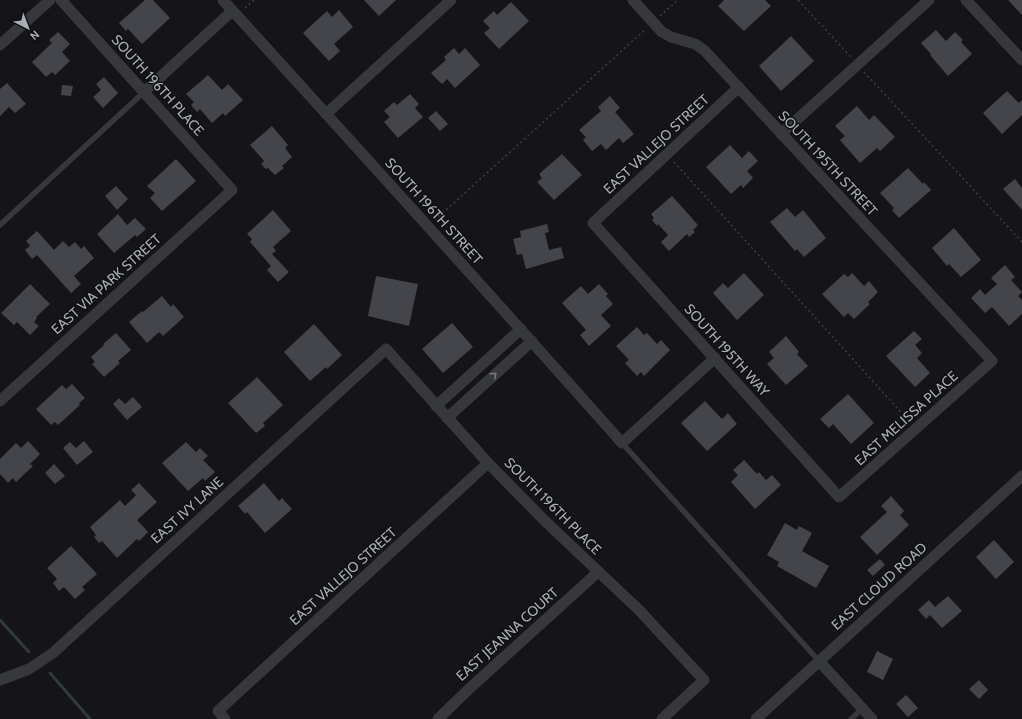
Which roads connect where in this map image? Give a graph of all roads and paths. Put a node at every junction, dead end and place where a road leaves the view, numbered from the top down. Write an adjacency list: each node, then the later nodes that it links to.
1 (50, 0): 13 (street)
2 (61, 0): 17 (street, SOUTH 196TH PLACE)
3 (222, 0): 11 (street, SOUTH 196TH STREET)
4 (254, 0): 11 (path)
5 (451, 0): 18 (street)
6 (633, 0): 12 (street, SOUTH 195TH STREET)
7 (678, 0): 12 (path)
8 (798, 0): 15 (path)
9 (929, 0): 15 (street)
10 (966, 0): 14 (street)
11 (235, 13): 17 (street); 18 (street, SOUTH 196TH STREET)
12 (653, 23): 16 (street, SOUTH 195TH STREET); 24 (path)
13 (0, 46)
14 (1022, 60)
15 (857, 65): 19 (street); 25 (path)
16 (739, 87): 19 (street, SOUTH 195TH STREET); 20 (street, EAST VALLEJO STREET)
17 (144, 92): 21 (street, SOUTH 196TH PLACE); 23 (lane)
18 (326, 114): 24 (street, SOUTH 196TH STREET)
19 (781, 134): 30 (street, SOUTH 195TH STREET)
20 (667, 154): 22 (street, EAST VALLEJO STREET); 36 (path)
21 (232, 190): 33 (street, EAST VIA PARK STREET)
22 (593, 222): 29 (street, SOUTH 195TH WAY)
23 (0, 224)
24 (428, 227): 26 (street, SOUTH 196TH STREET)
25 (1022, 242)
26 (521, 329): 27 (street, SOUTH 196TH STREET); 31 (street)
27 (532, 341): 32 (street, one-way to 27); 37 (street, SOUTH 196TH STREET)
28 (386, 349): 34 (street, SOUTH 196TH PLACE); 43 (street, EAST IVY LANE)
29 (715, 358): 37 (street); 40 (street, SOUTH 195TH WAY)
30 (992, 361): 36 (street, EAST MELISSA PLACE)
31 (462, 383): 32 (street); 34 (street)
32 (472, 395): 35 (street)
33 (0, 401)
34 (436, 406): 35 (street, SOUTH 196TH PLACE)
35 (447, 418): 38 (street, SOUTH 196TH PLACE)
36 (916, 429): 40 (street, EAST MELISSA PLACE)
37 (622, 443): 42 (lane)
38 (488, 463): 41 (street, SOUTH 196TH PLACE); 45 (street, EAST VALLEJO STREET)
39 (1022, 476): 42 (street, EAST CLOUD ROAD)
40 (840, 497)
41 (598, 572): 46 (street, EAST JEANNA COURT); 47 (street, SOUTH 196TH PLACE)
42 (819, 661): 44 (street); 48 (street, EAST CLOUD ROAD)
43 (0, 680)
44 (862, 708): 49 (lane); 50 (street)
45 (221, 715)
46 (438, 719)
47 (662, 719)
48 (756, 719)
49 (851, 719)
50 (872, 719)

